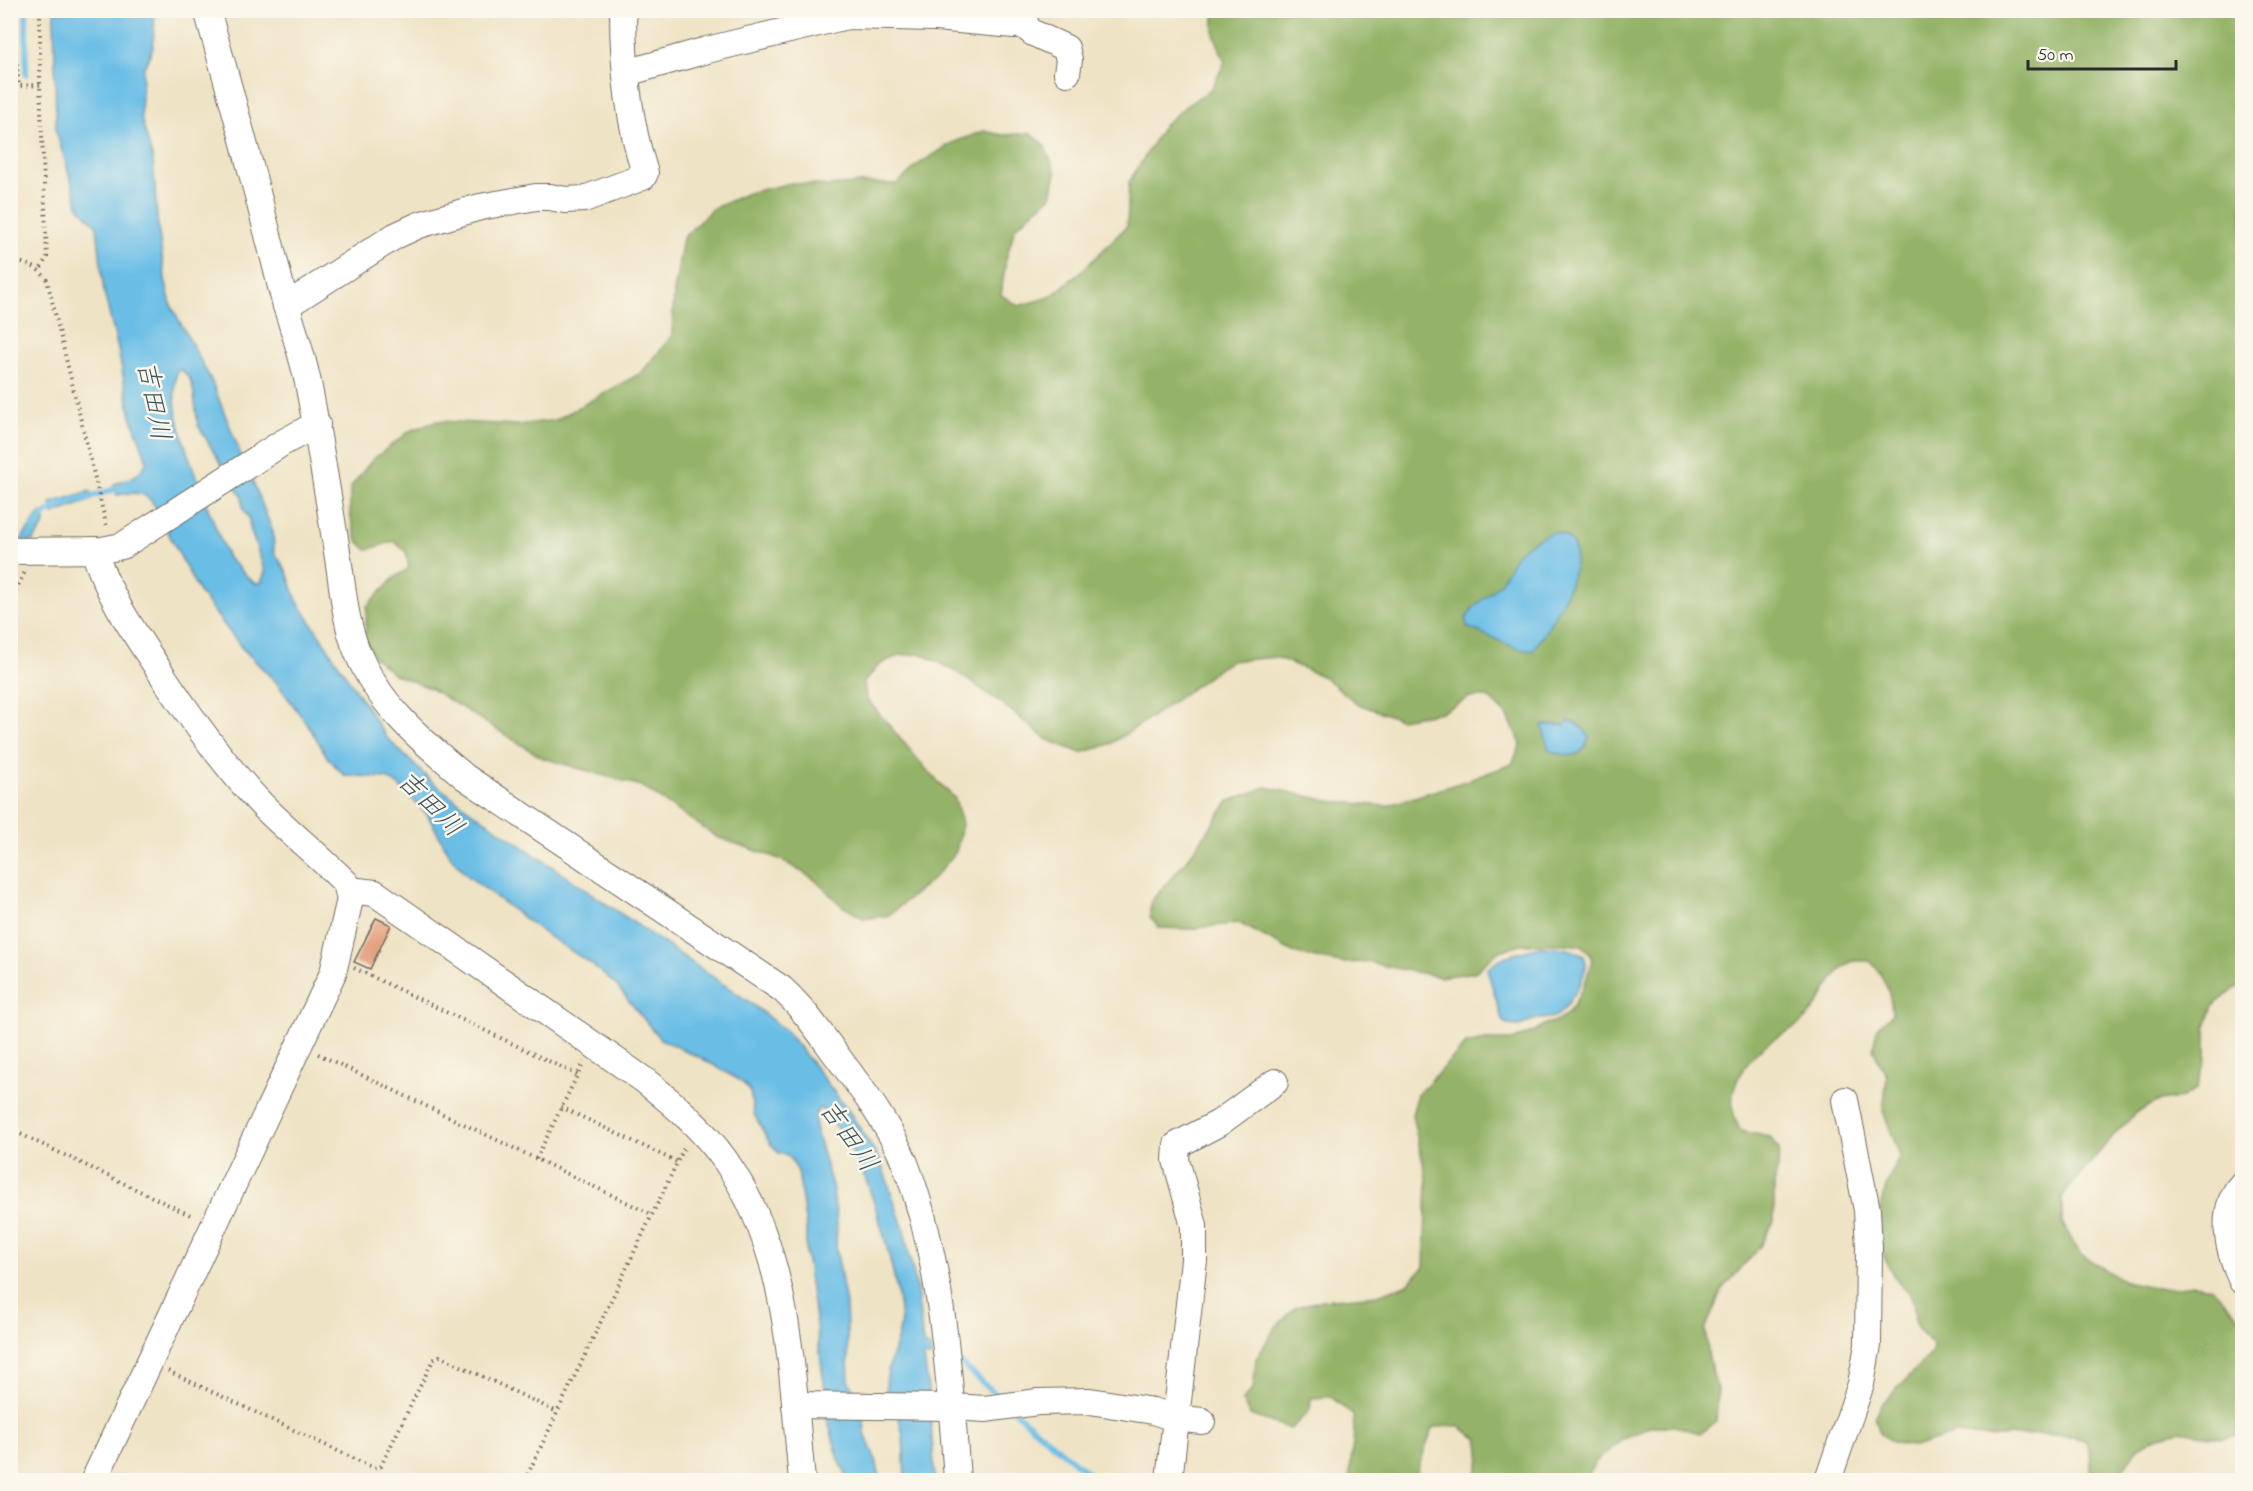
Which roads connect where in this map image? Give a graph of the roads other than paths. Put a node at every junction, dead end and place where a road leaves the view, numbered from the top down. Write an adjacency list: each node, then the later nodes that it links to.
1 (207, 10): 6 (street)
2 (623, 10): 4 (street)
3 (1024, 16): 4 (street); 5 (street)
4 (626, 73): 6 (street)
5 (1067, 73)
6 (286, 306): 7 (street)
7 (316, 424): 8 (street); 16 (street)
8 (106, 549): 9 (street); 10 (street)
9 (21, 551)
10 (349, 890): 15 (street); 19 (street)
11 (1275, 1082): 17 (street)
12 (1845, 1100): 23 (street)
13 (2242, 1184): 14 (street)
14 (2242, 1281)
15 (803, 1405): 16 (street); 20 (street)
16 (945, 1407): 17 (street); 21 (street)
17 (1175, 1418): 18 (street); 22 (street)
18 (1202, 1421)
19 (94, 1480)
20 (802, 1480)
21 (957, 1480)
22 (1169, 1480)
23 (1828, 1480)

